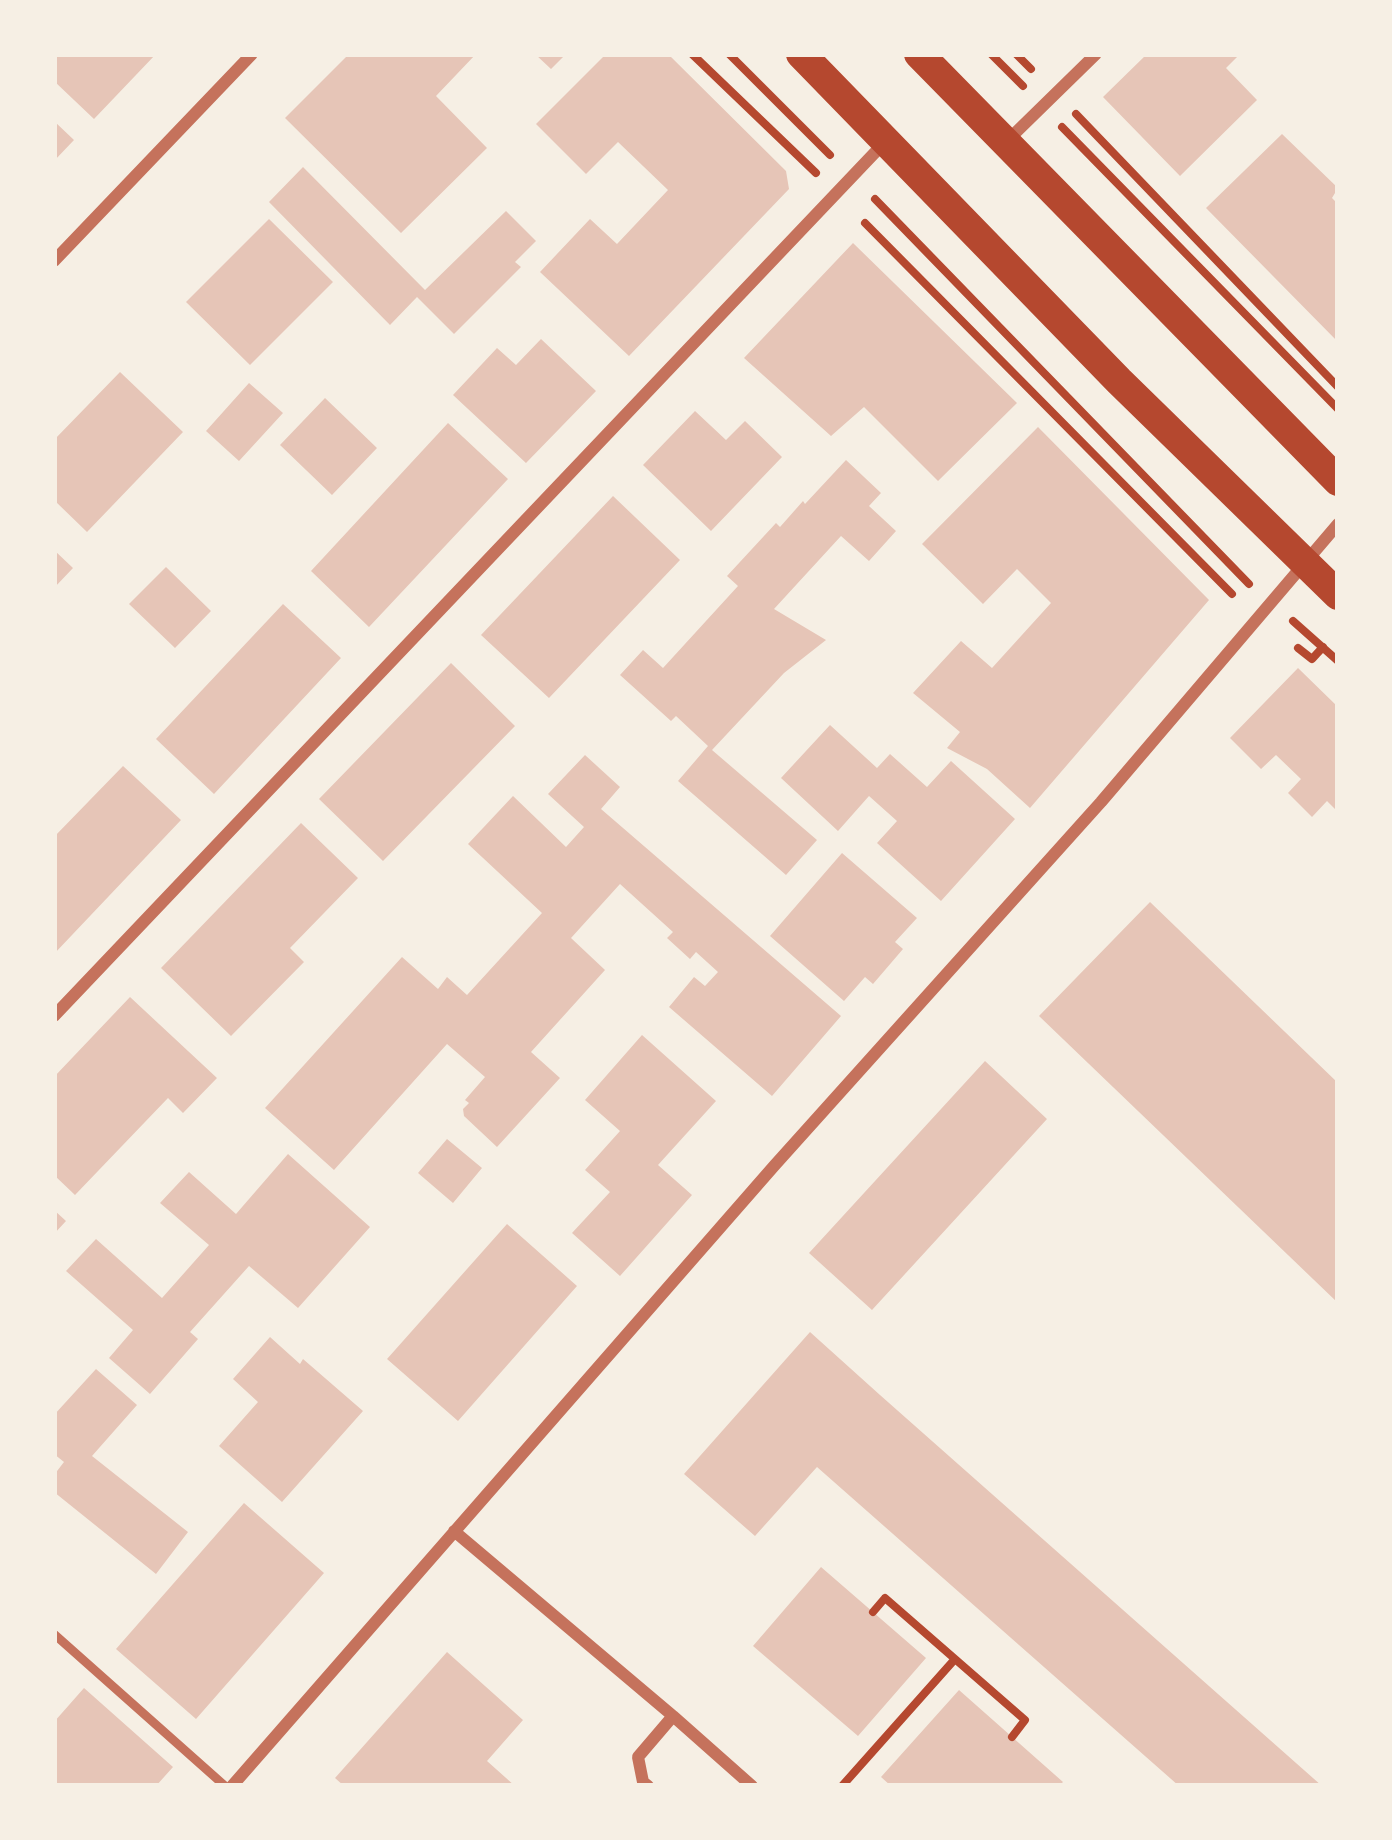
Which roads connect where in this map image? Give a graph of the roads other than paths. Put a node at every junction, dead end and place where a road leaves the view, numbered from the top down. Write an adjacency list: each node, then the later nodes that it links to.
1 (252, 54): 7 (street)
2 (801, 54): 5 (main road)
3 (919, 54): 6 (main road)
4 (1096, 54): 6 (street)
5 (886, 140): 10 (main road); 12 (street)
6 (1006, 143): 8 (main road)
7 (54, 261)
8 (1338, 481)
9 (1338, 524): 10 (street)
10 (1305, 563): 11 (main road); 13 (street)
11 (1338, 595)
12 (54, 1016)
13 (454, 1531): 15 (street); 16 (street)
14 (54, 1634): 16 (lane)
15 (673, 1717): 17 (street); 18 (street)
16 (228, 1786)
17 (648, 1786)
18 (752, 1786)

